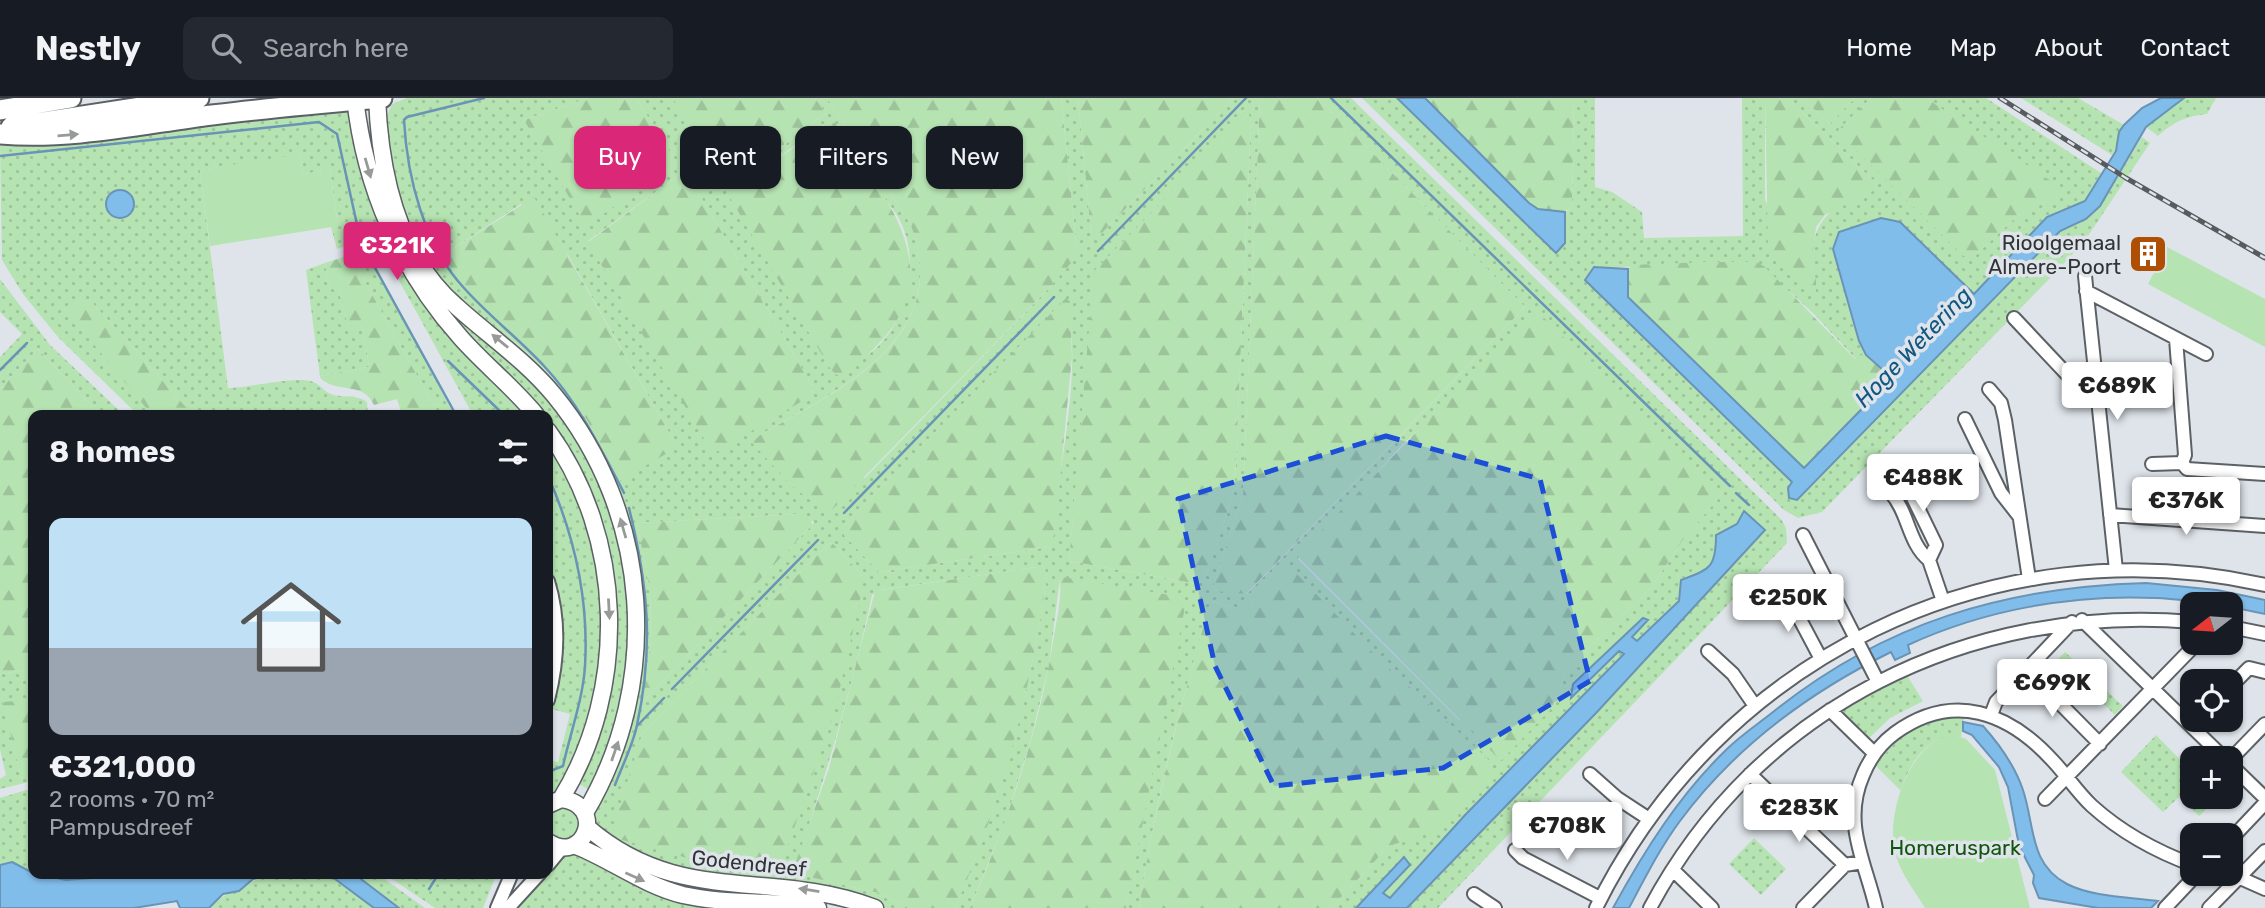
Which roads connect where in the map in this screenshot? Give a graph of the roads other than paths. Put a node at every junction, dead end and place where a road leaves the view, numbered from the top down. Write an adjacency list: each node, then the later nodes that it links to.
1 (26, 98): 7 (highway)
2 (71, 98): 7 (highway)
3 (199, 98): 8 (highway)
4 (377, 98): 5 (highway); 6 (highway); 67 (main road, one-way to 4)
5 (382, 98)
6 (355, 99): 8 (highway, one-way to 6); 16 (main road, one-way to 16)
7 (0, 108)
8 (0, 132)
9 (2085, 276): 10 (street)
10 (2086, 291): 12 (street); 15 (street)
11 (2014, 318): 15 (street)
12 (2176, 339): 13 (street); 19 (street)
13 (2206, 354)
14 (1989, 389): 25 (street)
15 (2097, 389): 24 (street)
16 (531, 410)
17 (1965, 419): 25 (street)
18 (553, 440): 65 (main road, one-way to 65)
19 (2182, 463): 20 (street); 22 (street)
20 (2152, 464)
21 (1900, 471): 28 (street)
22 (2265, 474)
23 (1891, 493): 28 (street)
24 (2110, 515): 26 (street); 29 (street)
25 (2019, 516): 30 (street)
26 (2265, 526)
27 (1803, 535): 39 (street)
28 (1929, 560): 33 (street)
29 (2116, 570): 30 (street); 31 (street)
30 (2029, 579): 33 (street)
31 (2264, 582)
32 (1786, 593): 42 (street)
33 (1943, 600): 39 (street)
34 (553, 604): 43 (street)
35 (2077, 621): 36 (street); 44 (street); 47 (street); 48 (street)
36 (2180, 621)
37 (2244, 630): 38 (street)
38 (2265, 634)
39 (1857, 643): 42 (street); 47 (street)
40 (1708, 651): 49 (street)
41 (2186, 655): 48 (street)
42 (1821, 659): 49 (street)
43 (553, 664)
44 (2026, 670): 52 (street); 55 (street)
45 (2265, 672): 46 (street)
46 (2243, 674)
47 (1876, 678): 50 (street)
48 (2153, 689): 51 (street); 55 (street)
49 (1755, 706): 66 (street)
50 (1829, 710): 58 (street); 60 (street)
51 (2180, 711)
52 (1991, 715): 58 (street); 61 (street)
53 (2265, 724): 57 (street)
54 (2202, 732): 56 (street)
55 (2100, 744): 61 (street)
56 (2214, 746)
57 (2243, 746)
58 (1874, 753): 73 (street)
59 (1590, 774): 66 (street)
60 (1750, 774): 74 (street); 76 (street)
61 (2066, 776): 63 (street); 72 (street)
62 (2243, 778): 64 (street)
63 (2045, 799)
64 (2265, 801): 68 (street)
65 (554, 802): 67 (main road, Godendreef)
66 (1649, 819): 84 (street)
67 (586, 820): 69 (main road); 88 (main road, Godendreef, one-way to 67)
68 (2243, 826)
69 (561, 845): 87 (main road, Godendreef, one-way to 87)
70 (1515, 850): 84 (street)
71 (2265, 851): 75 (street)
72 (2180, 860)
73 (1862, 862): 74 (street); 93 (street)
74 (1845, 865): 92 (street)
75 (2243, 868)
76 (1673, 870): 90 (street); 91 (street)
77 (510, 879): 85 (street)
78 (535, 879): 86 (street)
79 (2243, 879): 82 (street)
80 (2186, 886): 94 (street)
81 (2226, 886): 95 (street)
82 (2265, 889)
83 (1474, 894): 89 (street)
84 (1598, 903)
85 (498, 908)
86 (508, 908)
87 (818, 908)
88 (875, 908)
89 (1495, 908)
90 (1650, 908)
91 (1712, 908)
92 (1803, 908)
93 (1877, 908)
94 (2165, 908)
95 (2209, 908)

